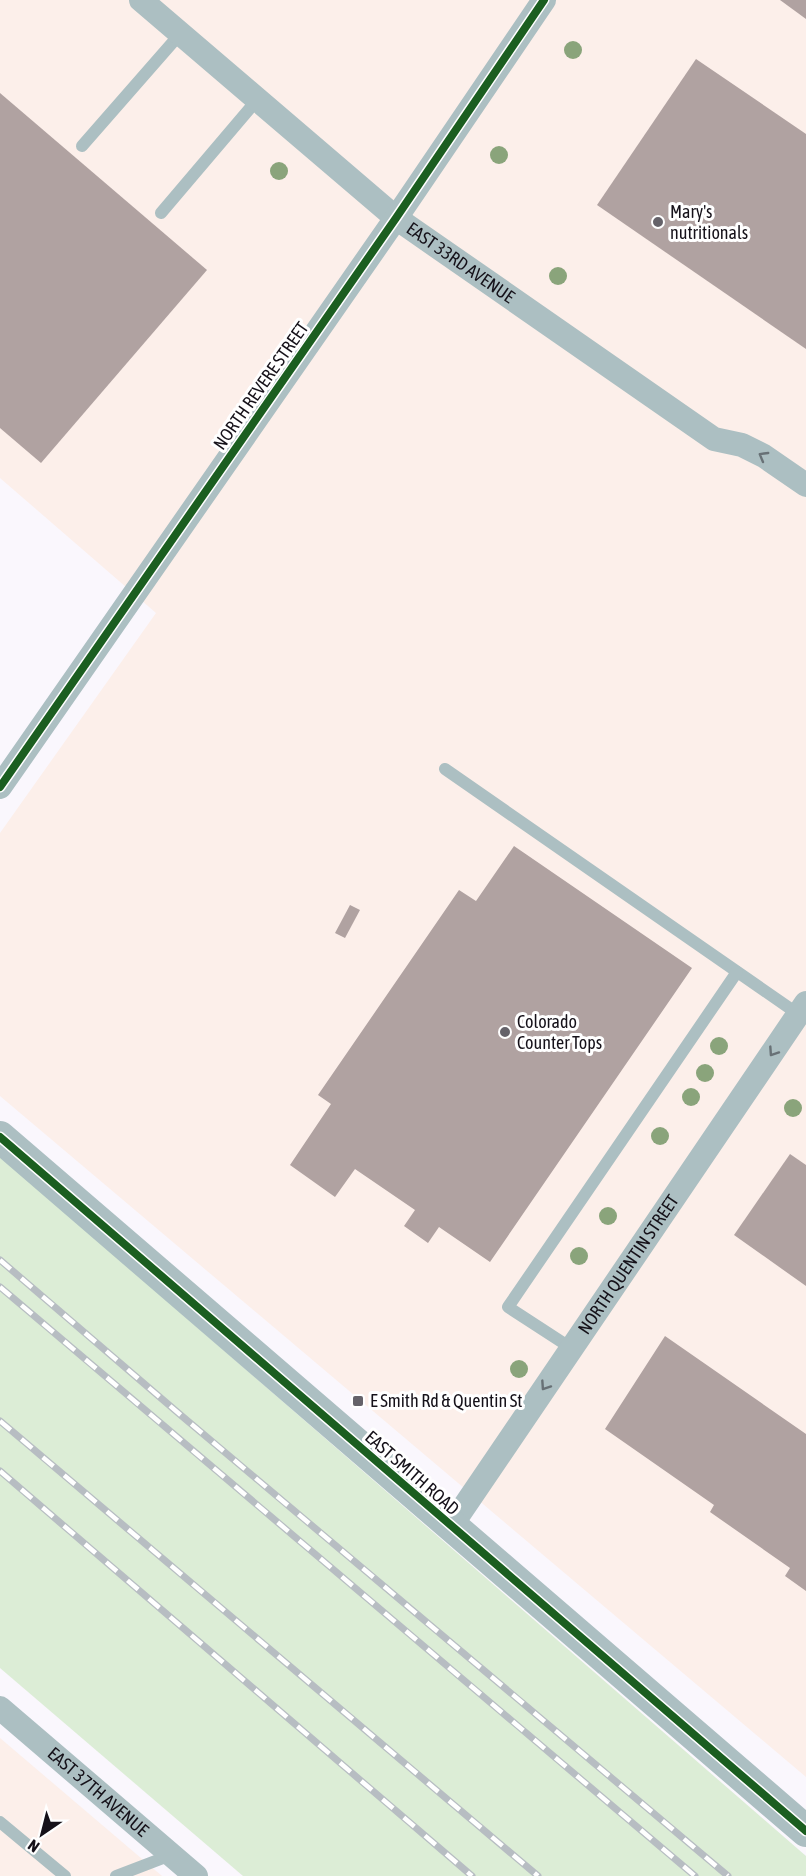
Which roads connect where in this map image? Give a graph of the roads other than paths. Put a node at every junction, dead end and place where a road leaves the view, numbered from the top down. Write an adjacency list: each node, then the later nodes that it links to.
1 (141, 0): 3 (street, EAST 33RD AVENUE)
2 (544, 0): 7 (street, NORTH REVERE STREET)
3 (180, 34): 4 (street, EAST 33RD AVENUE); 5 (lane)
4 (257, 100): 6 (lane); 7 (street, EAST 33RD AVENUE)
5 (82, 146)
6 (161, 213)
7 (396, 218): 8 (street, EAST 33RD AVENUE, one-way to 7); 10 (street, NORTH REVERE STREET)
8 (806, 485)
9 (445, 769): 11 (lane)
10 (0, 787)
11 (737, 972): 12 (lane); 14 (lane)
12 (802, 1009): 14 (street, NORTH QUENTIN STREET, one-way to 14)
13 (0, 1137): 15 (street, EAST SMITH ROAD)
14 (571, 1348): 15 (street, NORTH QUENTIN STREET, one-way to 15)
15 (450, 1526): 18 (street, EAST SMITH ROAD)
16 (0, 1708): 19 (street, EAST 37TH AVENUE)
17 (0, 1822): 20 (lane)
18 (806, 1831)
19 (171, 1855): 21 (lane); 22 (street, EAST 37TH AVENUE)
20 (65, 1876)
21 (117, 1876)
22 (196, 1876)

